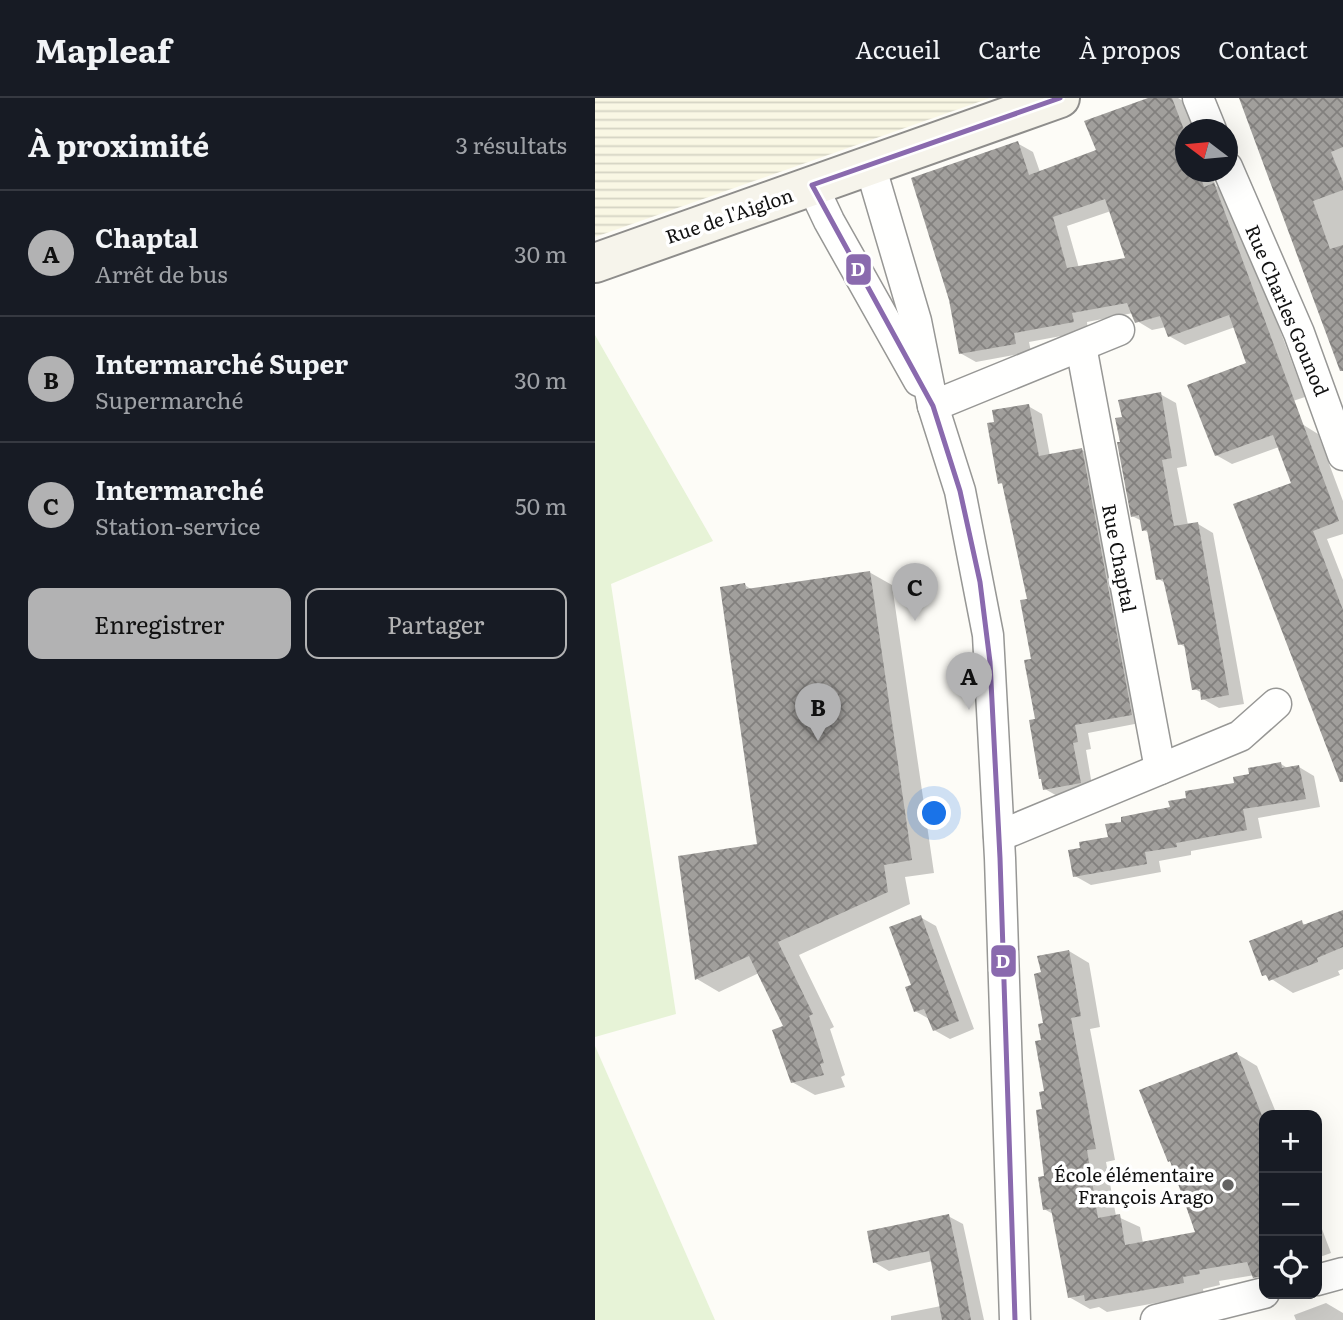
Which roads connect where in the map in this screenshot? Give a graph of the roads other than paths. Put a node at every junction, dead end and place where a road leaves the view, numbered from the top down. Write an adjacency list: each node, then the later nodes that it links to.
1 (1061, 98): 4 (main road, Rue de l'Aiglon)
2 (1198, 98): 3 (street)
3 (1207, 119)
4 (870, 165): 6 (main road, Rue de l'Aiglon); 10 (street)
5 (1234, 182): 11 (street, Rue Charles Gounod)
6 (812, 185): 7 (main road, Rue de l'Aiglon); 10 (street)
7 (595, 262)
8 (1119, 330): 9 (street)
9 (1081, 346): 10 (street); 13 (street, Rue Chaptal)
10 (933, 406): 14 (street)
11 (1343, 455)
12 (1276, 704): 13 (street)
13 (1160, 769): 14 (street)
14 (999, 836): 18 (street)
15 (1343, 1273): 16 (street)
16 (1322, 1279)
17 (1259, 1294): 19 (street)
18 (1015, 1320)
19 (1156, 1320)

